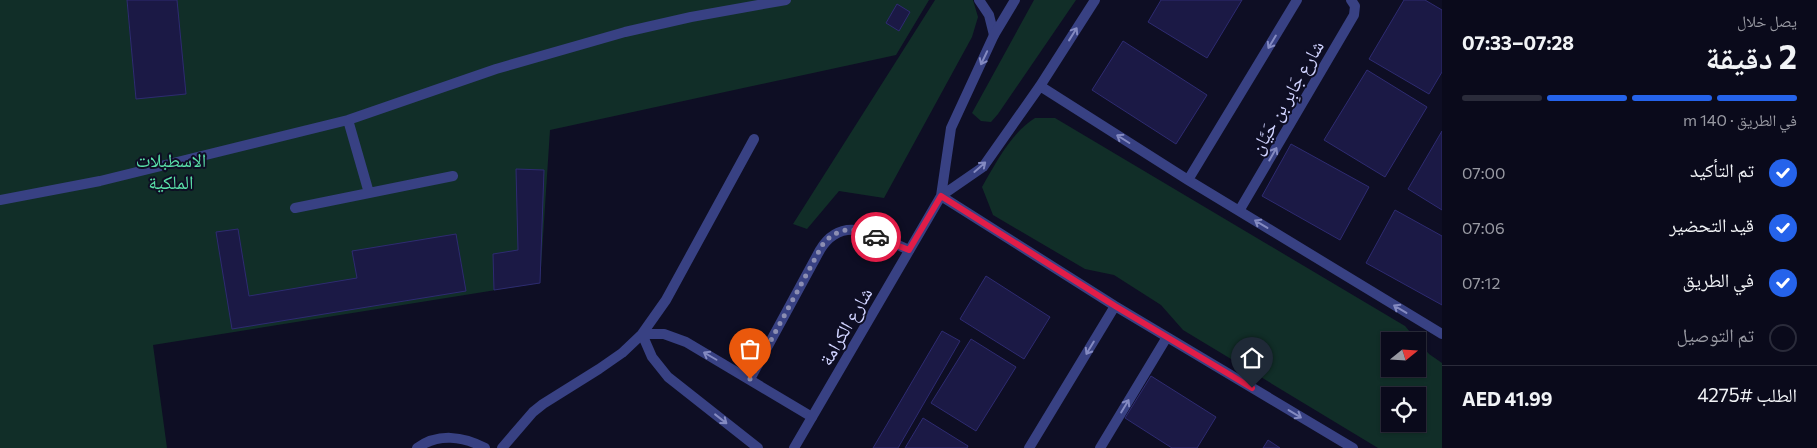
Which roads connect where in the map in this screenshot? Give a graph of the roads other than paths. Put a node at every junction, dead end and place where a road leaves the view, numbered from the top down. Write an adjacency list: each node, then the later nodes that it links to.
1 (786, 0): 9 (street)
2 (980, 0): 7 (street)
3 (1015, 0): 7 (street, شارع الكرامة)
4 (1095, 0): 8 (street, شارع الكرامة, one-way to 4)
5 (1297, 0): 12 (street, شارع جَابِر بن حَيَّان, one-way to 12)
6 (1351, 0): 17 (street, شارع جَابِر بن حَيَّان, one-way to 6)
7 (994, 35): 14 (street, شارع الكرامة, one-way to 14)
8 (1040, 86): 12 (street, one-way to 8); 14 (street, شارع الكرامة, one-way to 8)
9 (348, 120): 13 (street); 15 (street)
10 (754, 139): 20 (street)
11 (452, 176): 13 (street)
12 (1188, 180): 17 (street)
13 (369, 193): 16 (street)
14 (941, 196): 18 (street, شارع الكرامة); 19 (street)
15 (0, 200)
16 (295, 208)
17 (1239, 211): 21 (street, one-way to 17)
18 (909, 250): 23 (street); 24 (street, شارع الكرامة)
19 (1115, 306): 22 (street); 30 (street, one-way to 30)
20 (642, 334): 23 (street, one-way to 20); 27 (street); 28 (street, one-way to 28)
21 (1442, 334)
22 (1167, 337): 31 (street, one-way to 22); 32 (street, one-way to 32)
23 (750, 379): 24 (street)
24 (812, 417): 29 (street, شارع الكرامة)
25 (417, 448): 26 (street)
26 (484, 448)
27 (502, 448)
28 (758, 448)
29 (794, 448)
30 (1029, 448)
31 (1100, 448)
32 (1353, 448)

